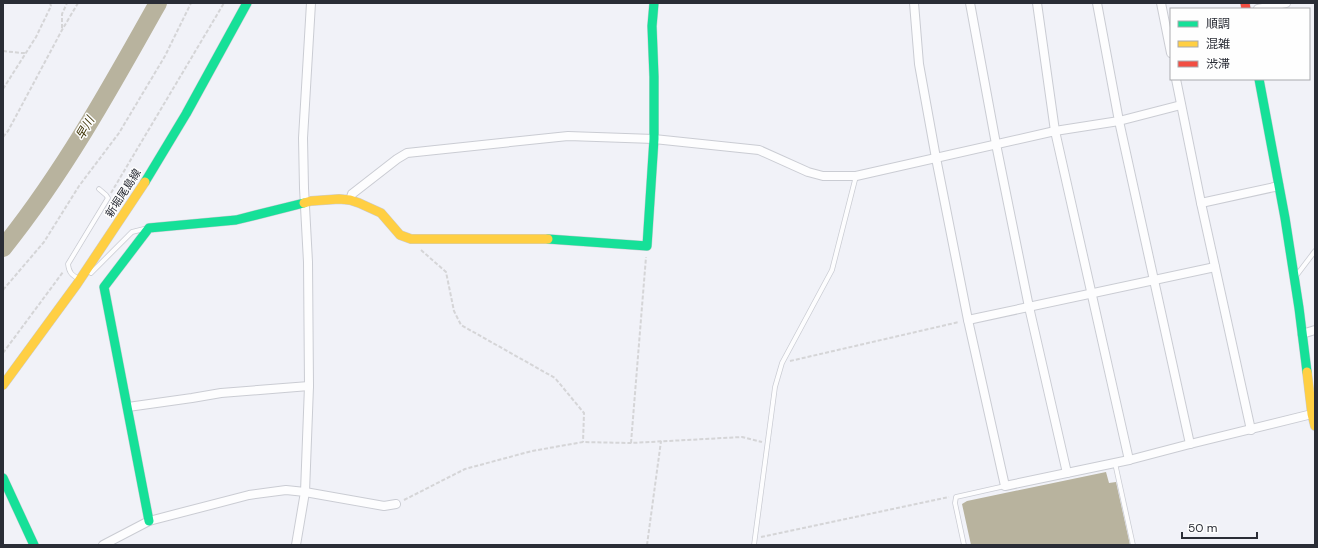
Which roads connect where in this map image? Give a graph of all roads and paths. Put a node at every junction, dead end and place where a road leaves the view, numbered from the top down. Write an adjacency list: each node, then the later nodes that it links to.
1 (50, 3): 20 (path)
2 (67, 3): 17 (path)
3 (78, 3): 17 (path)
4 (191, 3): 47 (path)
5 (224, 3): 34 (path)
6 (247, 3): 45 (street, 新堀尾島線)
7 (311, 3): 36 (street)
8 (654, 3): 28 (street)
9 (914, 3): 30 (street)
10 (970, 3): 29 (street)
11 (1037, 3): 26 (street)
12 (1098, 3): 25 (street)
13 (1161, 3): 16 (street)
14 (1286, 3): 15 (street)
15 (1263, 8)
16 (1168, 28): 18 (street)
17 (62, 30): 27 (path)
18 (1170, 45)
19 (3, 51): 20 (path)
20 (26, 53): 23 (path)
21 (1176, 80): 24 (street)
22 (1259, 80): 32 (street)
23 (3, 89)
24 (1181, 104): 25 (street); 37 (street)
25 (1119, 121): 26 (street); 46 (street)
26 (1055, 131): 29 (street); 48 (street)
27 (3, 137)
28 (654, 139): 31 (street); 35 (street); 40 (street)
29 (996, 144): 30 (street); 49 (street)
30 (936, 158): 31 (street); 50 (street)
31 (856, 176): 54 (lane)
32 (1279, 186): 37 (street); 44 (street)
33 (99, 189): 34 (lane)
34 (108, 198): 42 (lane)
35 (350, 200): 36 (street); 39 (street)
36 (305, 203): 38 (street); 56 (street)
37 (1201, 203): 43 (street)
38 (149, 228): 45 (lane); 57 (street)
39 (411, 239): 40 (street); 62 (path)
40 (647, 246): 63 (path)
41 (1315, 251): 44 (lane)
42 (68, 264): 45 (lane); 53 (path)
43 (1215, 267): 46 (street); 60 (street)
44 (1295, 278): 52 (street)
45 (79, 279): 55 (street, 新堀尾島線)
46 (1154, 280): 48 (street); 65 (street)
47 (3, 290)
48 (1091, 294): 49 (street); 66 (street)
49 (1029, 307): 50 (street); 68 (street)
50 (968, 320): 54 (path); 70 (street)
51 (1315, 330): 52 (street)
52 (1302, 334): 58 (street)
53 (3, 352)
54 (782, 363): 64 (lane)
55 (3, 385)
56 (309, 386): 57 (street); 71 (street)
57 (128, 407): 74 (street)
58 (1313, 410): 59 (street); 60 (street)
59 (1315, 426)
60 (1251, 430): 65 (street)
61 (661, 441): 63 (path); 64 (path); 79 (path)
62 (583, 442): 63 (path); 73 (path)
63 (631, 443)
64 (767, 443): 75 (lane)
65 (1190, 444): 66 (street)
66 (1129, 460): 67 (street)
67 (1115, 463): 68 (street); 82 (lane)
68 (1067, 473): 70 (street)
69 (3, 478): 76 (street)
70 (1005, 486): 72 (lane)
71 (305, 492): 73 (street); 74 (street); 78 (street)
72 (956, 497): 75 (path); 81 (lane)
73 (396, 504)
74 (149, 522): 77 (street)
75 (755, 538): 80 (lane)
76 (34, 545)
77 (103, 545)
78 (296, 545)
79 (647, 545)
80 (754, 545)
81 (964, 545)
82 (1133, 545)

